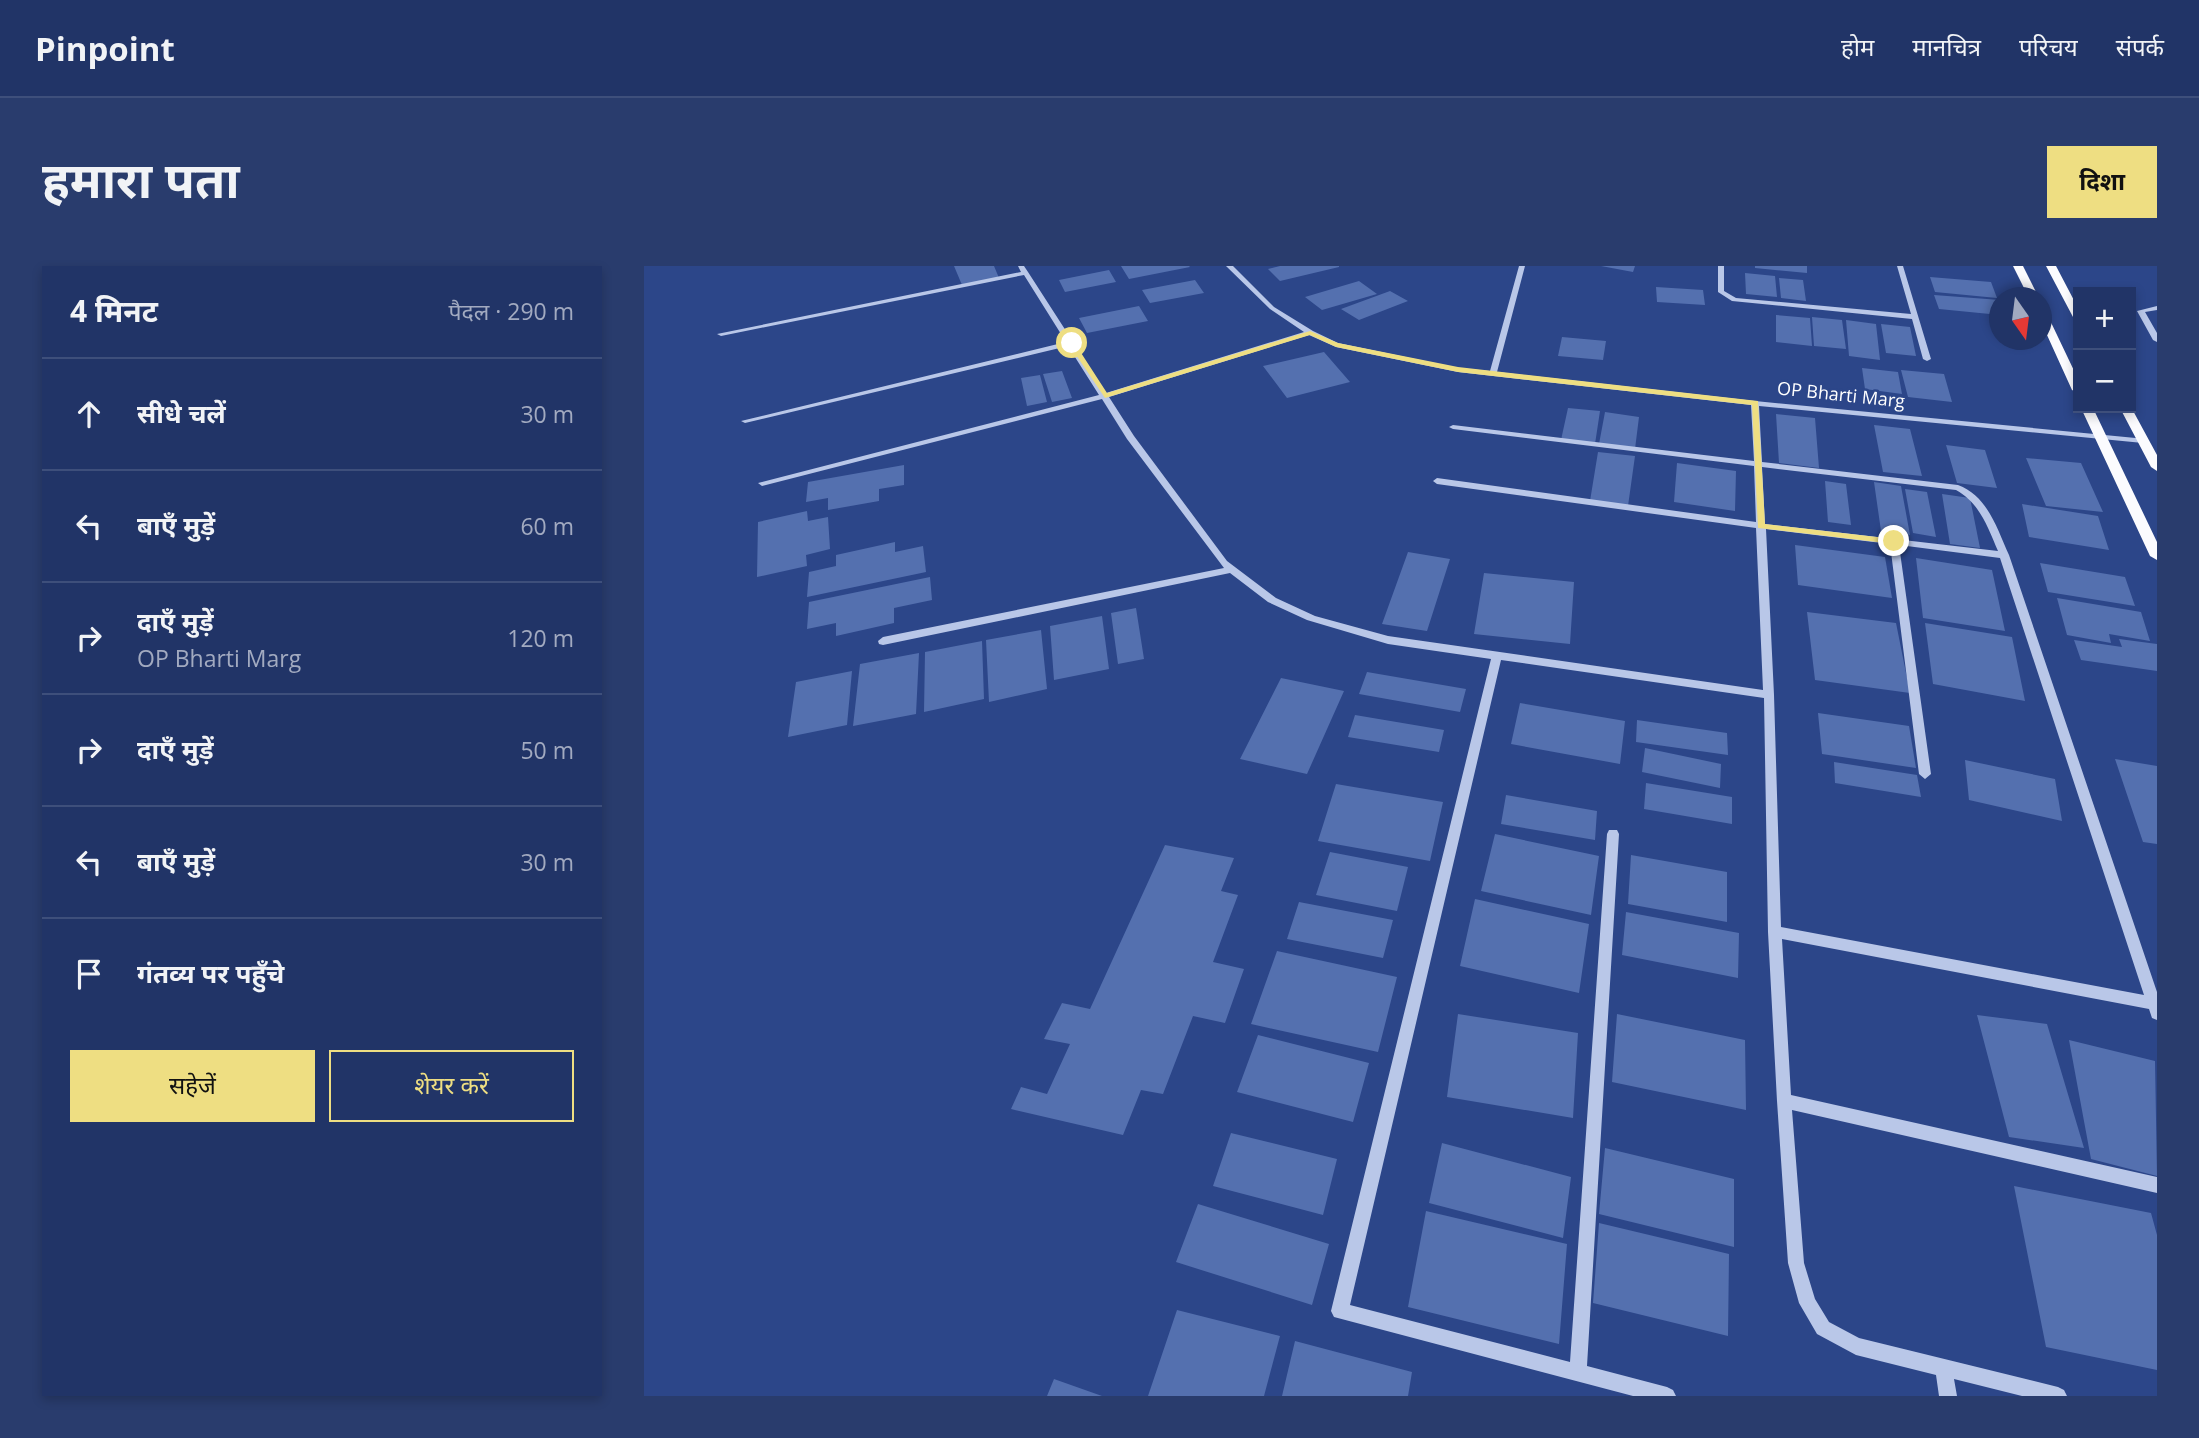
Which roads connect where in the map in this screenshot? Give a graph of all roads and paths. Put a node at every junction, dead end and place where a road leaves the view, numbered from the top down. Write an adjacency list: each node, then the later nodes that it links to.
1 (1229, 266): 12 (street, OP Bharti Marg)
2 (1522, 266): 18 (street)
3 (1721, 266): 11 (street)
4 (1900, 266): 11 (street)
5 (2018, 266): 8 (main road)
6 (2051, 266): 9 (main road)
7 (1024, 270): 13 (street); 16 (street)
8 (2028, 287)
9 (2073, 308)
10 (2157, 308): 15 (street)
11 (1915, 317): 17 (street)
12 (1310, 333): 18 (street, OP Bharti Marg); 20 (street)
13 (721, 334)
14 (2052, 335): 19 (main road)
15 (2157, 340)
16 (1072, 343): 20 (street); 24 (street)
17 (1927, 359)
18 (1493, 374): 21 (street, OP Bharti Marg)
19 (2073, 379)
20 (1105, 396): 31 (street); 36 (street)
21 (1755, 403): 26 (street, OP Bharti Marg); 28 (street)
22 (2090, 413): 26 (main road)
23 (2129, 413): 27 (main road)
24 (745, 421)
25 (1453, 427): 28 (street)
26 (2101, 436): 27 (street, OP Bharti Marg); 35 (main road)
27 (2143, 441): 29 (main road)
28 (1758, 465): 32 (street); 34 (street)
29 (2157, 467)
30 (1437, 481): 32 (street)
31 (762, 483)
32 (1761, 526): 33 (street); 39 (street)
33 (1894, 541): 34 (street); 40 (street)
34 (2004, 555): 43 (street)
35 (2157, 556)
36 (1232, 569): 37 (street); 38 (street)
37 (883, 641)
38 (1497, 656): 39 (street); 47 (street)
39 (1769, 695): 42 (street)
40 (1925, 774)
41 (1613, 834): 47 (street)
42 (1775, 932): 43 (street); 44 (street)
43 (2155, 1008)
44 (1784, 1101): 45 (street); 46 (street)
45 (2157, 1185)
46 (1944, 1368): 49 (street); 50 (street)
47 (1578, 1373): 48 (street)
48 (1667, 1396)
49 (1948, 1396)
50 (2057, 1396)

